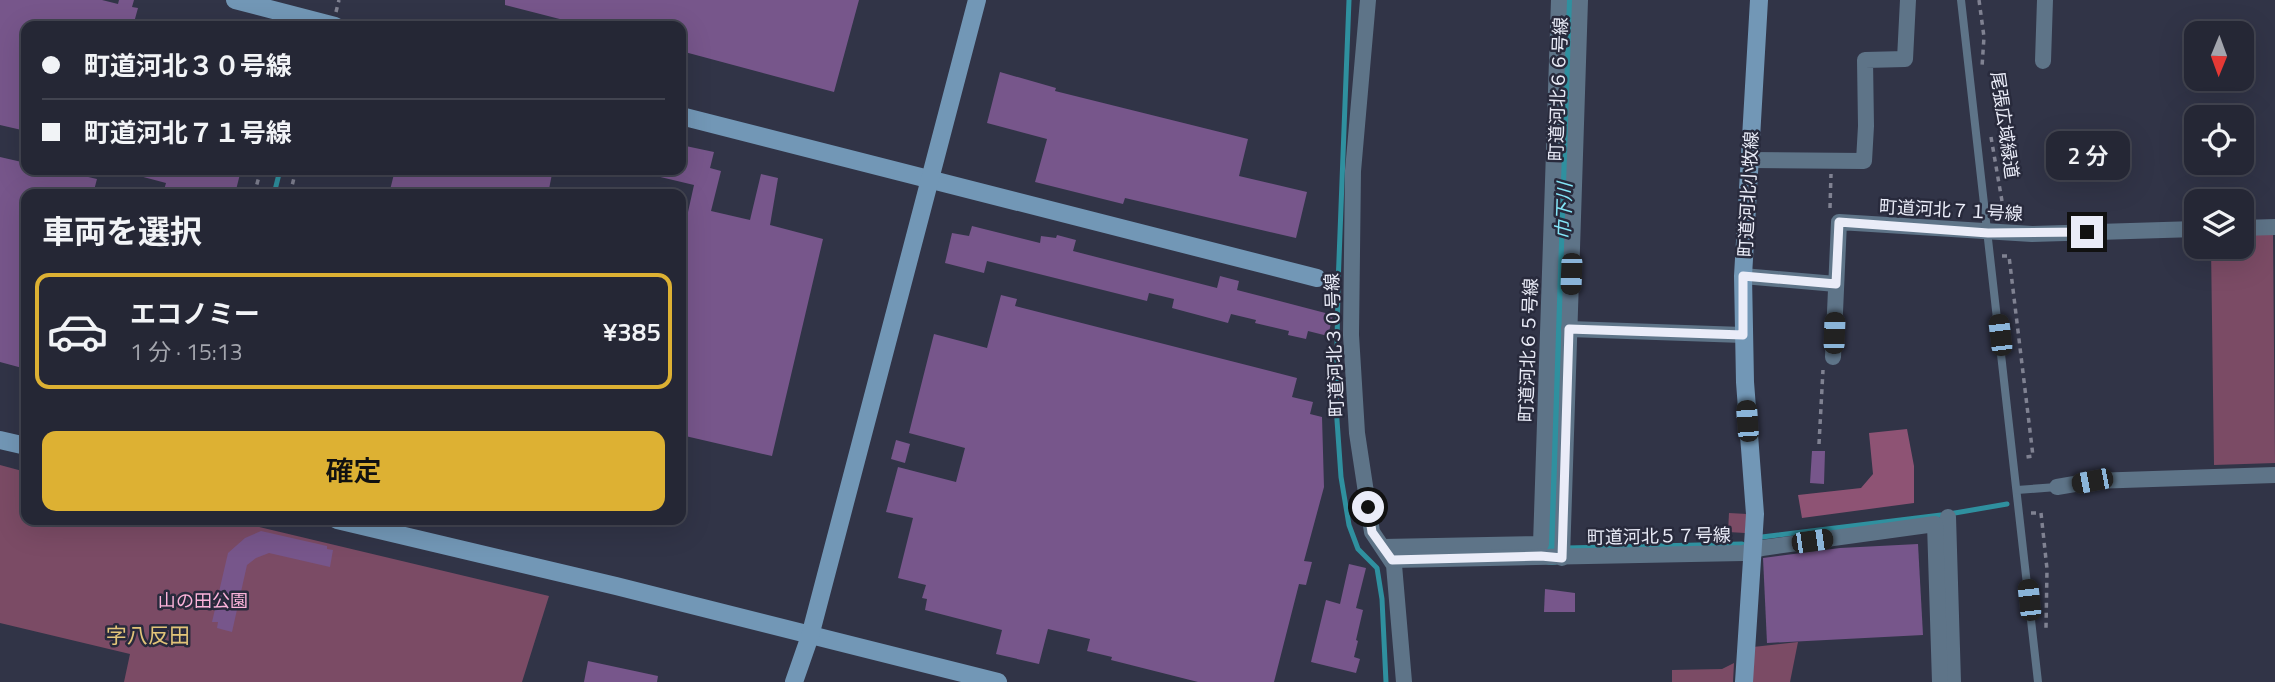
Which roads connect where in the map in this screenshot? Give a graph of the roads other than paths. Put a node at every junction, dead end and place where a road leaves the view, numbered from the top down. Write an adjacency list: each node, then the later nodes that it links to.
1 (234, 0): 10 (street)
2 (977, 0): 14 (street)
3 (1368, 0): 34 (street, 町道河北３０号線)
4 (1559, 0): 34 (street, 町道河北６５号線)
5 (1580, 0): 22 (street, 町道河北６６号線)
6 (1759, 0): 13 (street, 町道河北小牧線)
7 (1908, 0): 13 (street)
8 (1961, 0): 18 (lane)
9 (2045, 0): 11 (street)
10 (316, 21)
11 (2043, 61)
12 (686, 117): 14 (street)
13 (1750, 160): 19 (street, 町道河北小牧線)
14 (931, 180): 20 (street); 35 (street)
15 (2275, 227): 16 (street)
16 (2254, 228)
17 (2184, 229): 18 (street, 町道河北７１号線)
18 (1994, 233): 21 (street, 町道河北７１号線); 29 (lane)
19 (1743, 276): 21 (street); 23 (street, 町道河北小牧線)
20 (1317, 278)
21 (1836, 284): 24 (street, 町道河北７１号線)
22 (1569, 329): 23 (street); 33 (street, 町道河北６６号線)
23 (1743, 335): 32 (street, 町道河北小牧線)
24 (1833, 357)
25 (0, 440): 26 (street)
26 (21, 445)
27 (2275, 475): 28 (street)
28 (2057, 487): 29 (lane)
29 (2017, 490): 42 (lane)
30 (1948, 517): 41 (street)
31 (358, 525): 35 (street)
32 (1753, 551): 33 (street, 町道河北５７号線); 39 (street, 町道河北小牧線); 40 (street, 町道河北５７号線)
33 (1562, 552): 34 (street, 町道河北５７号線)
34 (1387, 554): 38 (street, 町道河北３０号線)
35 (810, 636): 36 (street); 37 (street)
36 (794, 682)
37 (998, 682)
38 (1404, 682)
39 (1744, 682)
40 (1940, 682)
41 (1953, 682)
42 (2038, 682)

